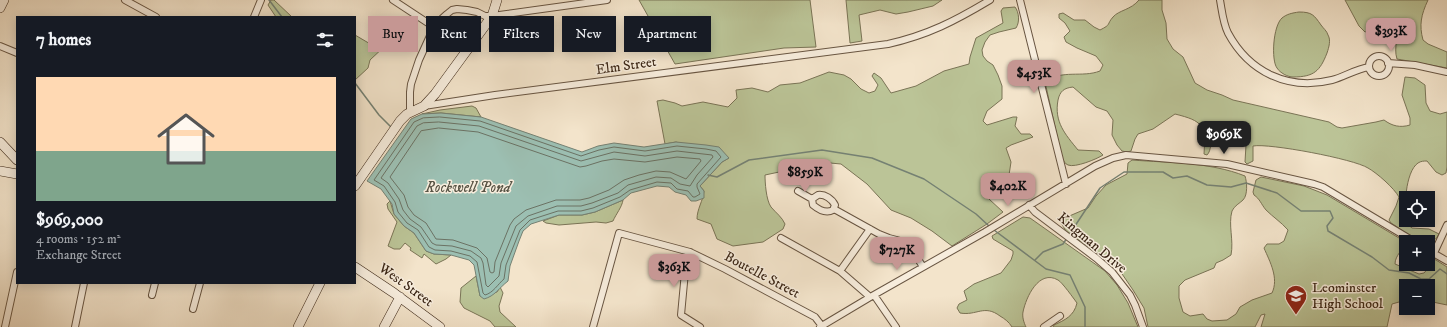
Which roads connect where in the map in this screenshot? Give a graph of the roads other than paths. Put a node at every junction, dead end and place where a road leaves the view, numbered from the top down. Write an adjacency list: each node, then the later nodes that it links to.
1 (4, 0): 10 (street)
2 (125, 0): 11 (street)
3 (261, 0): 12 (street)
4 (393, 0): 17 (street)
5 (497, 0): 15 (street)
6 (606, 0): 15 (street)
7 (990, 0): 24 (street, Elm Street)
8 (1020, 0): 31 (street)
9 (1220, 0): 22 (street)
10 (0, 8)
11 (154, 16)
12 (254, 16)
13 (445, 16): 14 (street)
14 (489, 16)
15 (492, 16)
16 (489, 20): 24 (street)
17 (426, 22)
18 (426, 45): 25 (street)
19 (0, 46): 20 (street)
20 (16, 53)
21 (1388, 63): 22 (street); 22 (street); 23 (street)
22 (1369, 67)
23 (1447, 72)
24 (424, 106): 25 (street)
25 (410, 112): 32 (street)
26 (1, 144): 27 (street); 28 (street)
27 (16, 152)
28 (16, 159)
29 (0, 171): 30 (street)
30 (16, 174)
31 (1066, 184): 35 (street); 39 (street)
32 (356, 185)
33 (798, 191): 34 (street)
34 (812, 199): 36 (street); 36 (street)
35 (1029, 205): 45 (street); 68 (street, Kingman Drive)
36 (834, 209): 38 (street)
37 (1447, 225): 41 (street)
38 (870, 229): 45 (street); 47 (street)
39 (1403, 235)
40 (781, 238): 47 (street)
41 (1435, 244)
42 (690, 252): 58 (street, Boutelle Street); 64 (street, Boutelle Street); 65 (street)
43 (1435, 254): 44 (street)
44 (1447, 261)
45 (923, 267): 55 (street)
46 (356, 268): 54 (street, West Street)
47 (840, 271): 55 (street)
48 (16, 277): 59 (street)
49 (84, 284): 60 (street)
50 (155, 284): 53 (street)
51 (200, 284): 56 (street)
52 (320, 284): 61 (street)
53 (152, 295)
54 (400, 296): 62 (street); 63 (street, West Street)
55 (872, 296): 58 (street); 66 (street)
56 (193, 309)
57 (1060, 316): 67 (street)
58 (821, 326)
59 (6, 327)
60 (75, 327)
61 (298, 327)
62 (384, 327)
63 (440, 327)
64 (593, 327)
65 (700, 327)
66 (896, 327)
67 (1044, 327)
68 (1143, 327)

